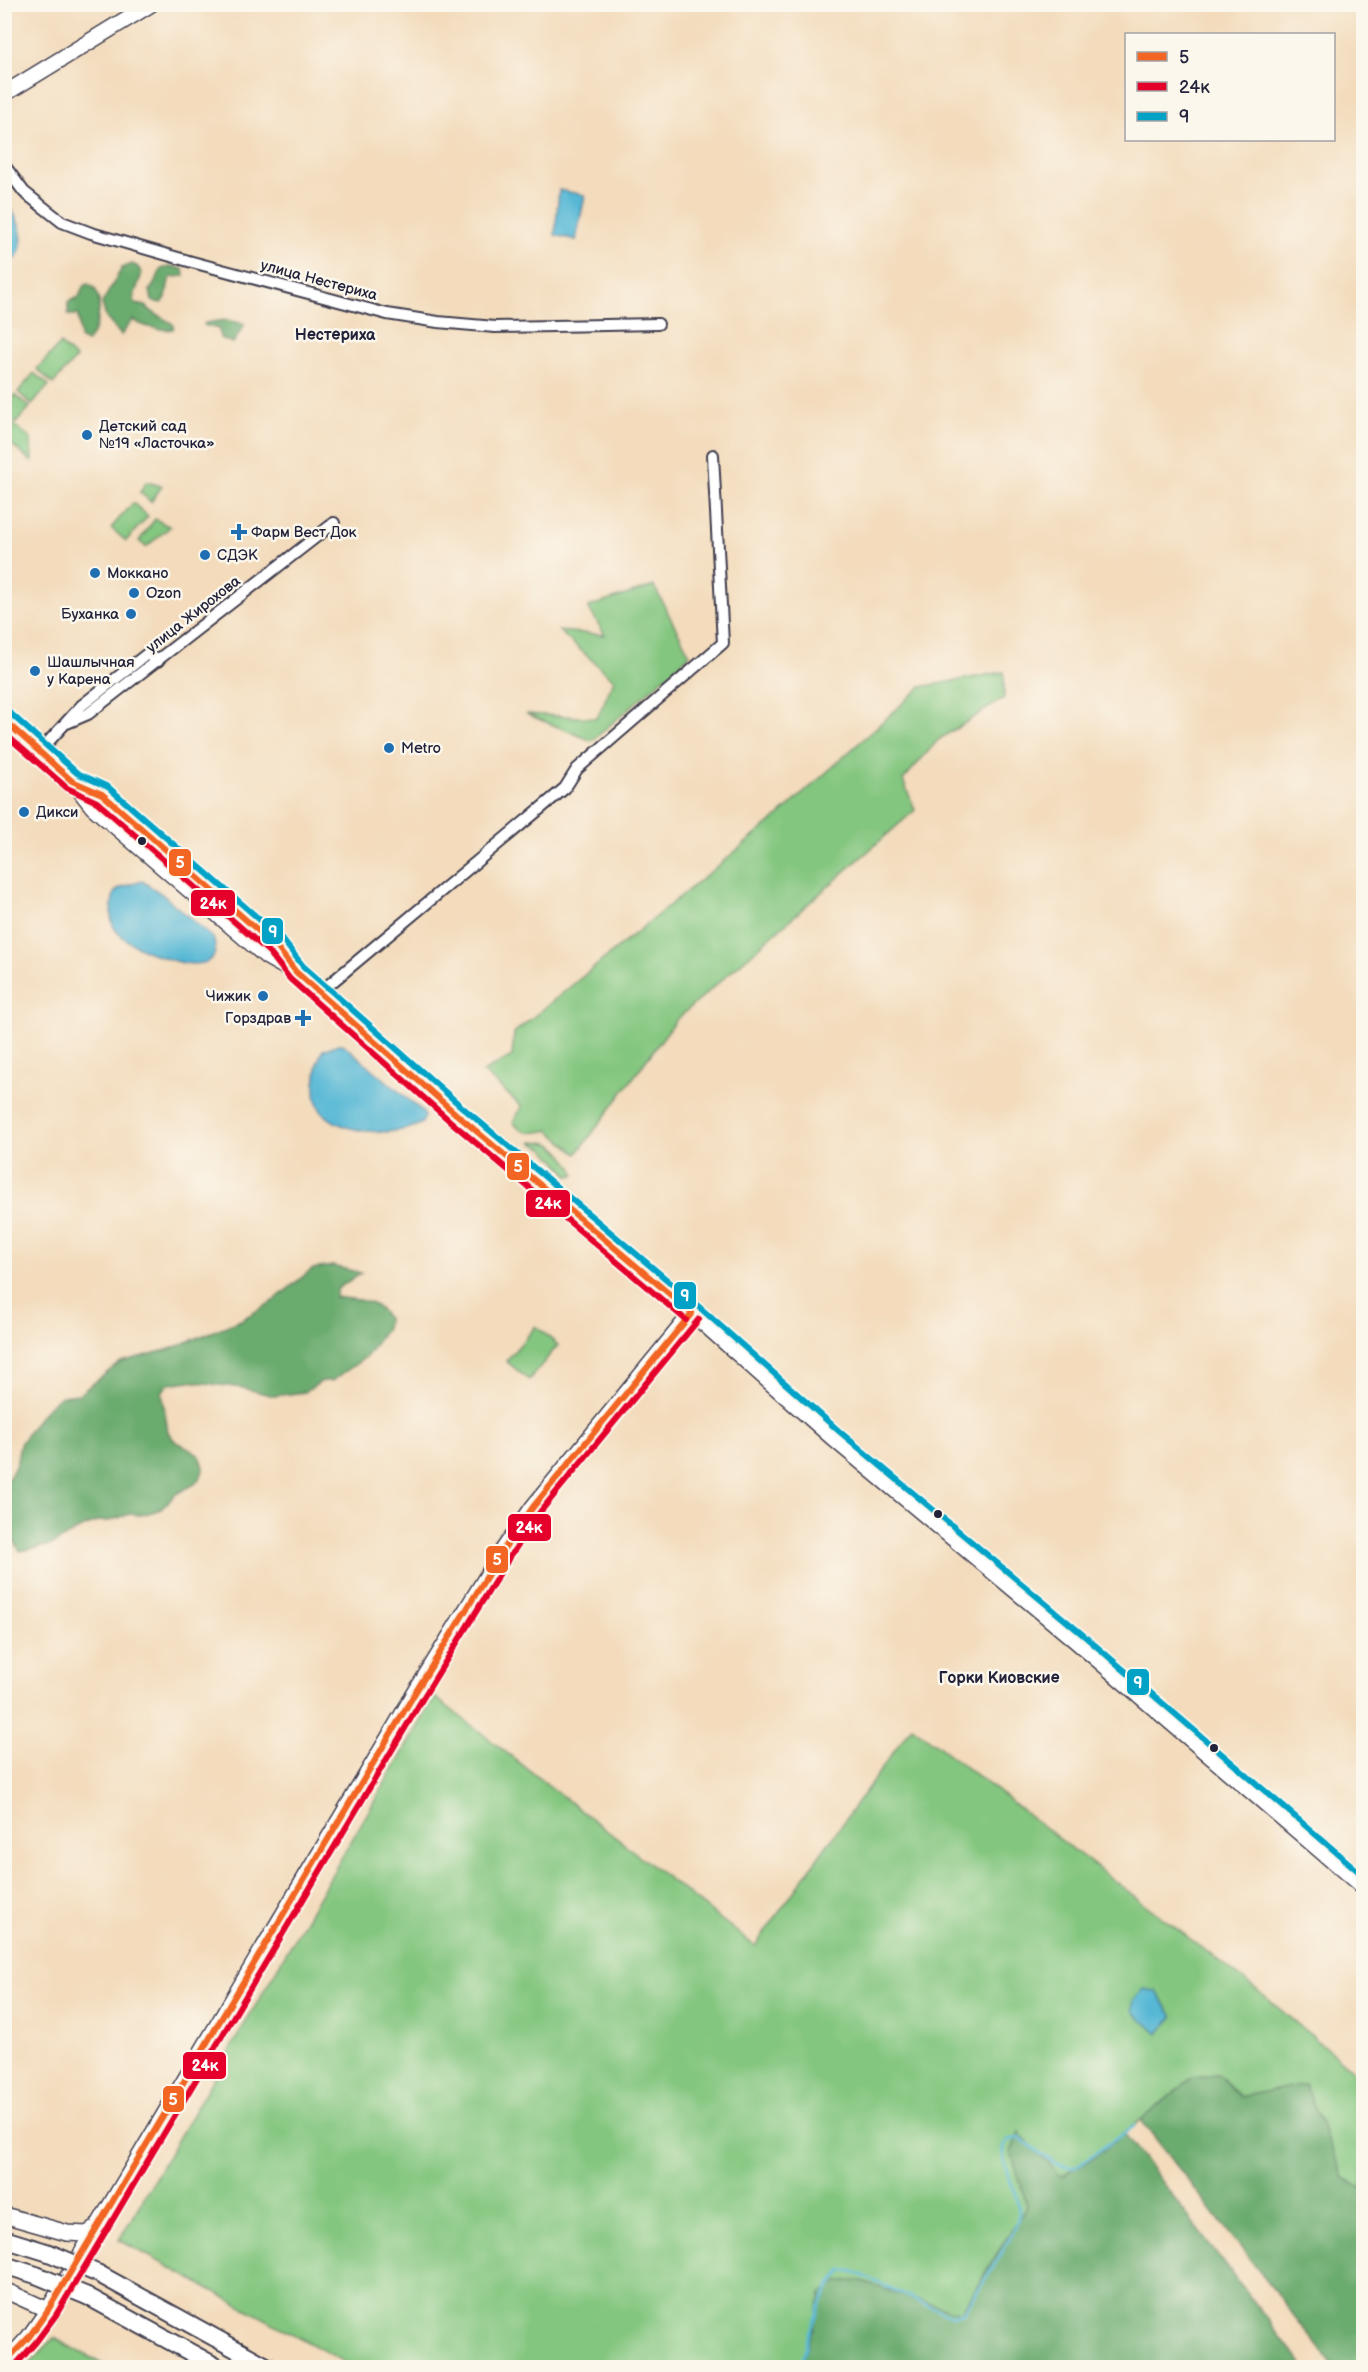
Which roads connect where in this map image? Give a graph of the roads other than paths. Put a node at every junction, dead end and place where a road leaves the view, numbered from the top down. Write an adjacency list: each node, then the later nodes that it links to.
1 (151, 4): 2 (main road)
2 (4, 94)
3 (4, 165): 4 (street, улица Нестериха)
4 (658, 324)
5 (713, 455): 11 (street)
6 (334, 523): 7 (street, улица Жирохова)
7 (158, 660): 9 (street, улица Жирохова); 9 (street, улица Жирохова)
8 (4, 720): 10 (main road)
9 (67, 723): 10 (street, улица Жирохова)
10 (40, 751): 11 (main road)
11 (319, 993): 12 (main road)
12 (692, 1312): 13 (main road); 15 (main road)
13 (1364, 1888)
14 (4, 2215): 15 (main road)
15 (96, 2228): 19 (main road)
16 (4, 2239): 22 (main road, bridge)
17 (4, 2265): 21 (main road, bridge)
18 (4, 2290): 19 (main road)
19 (48, 2310): 20 (main road)
20 (4, 2364)
21 (219, 2367)
22 (270, 2367)

